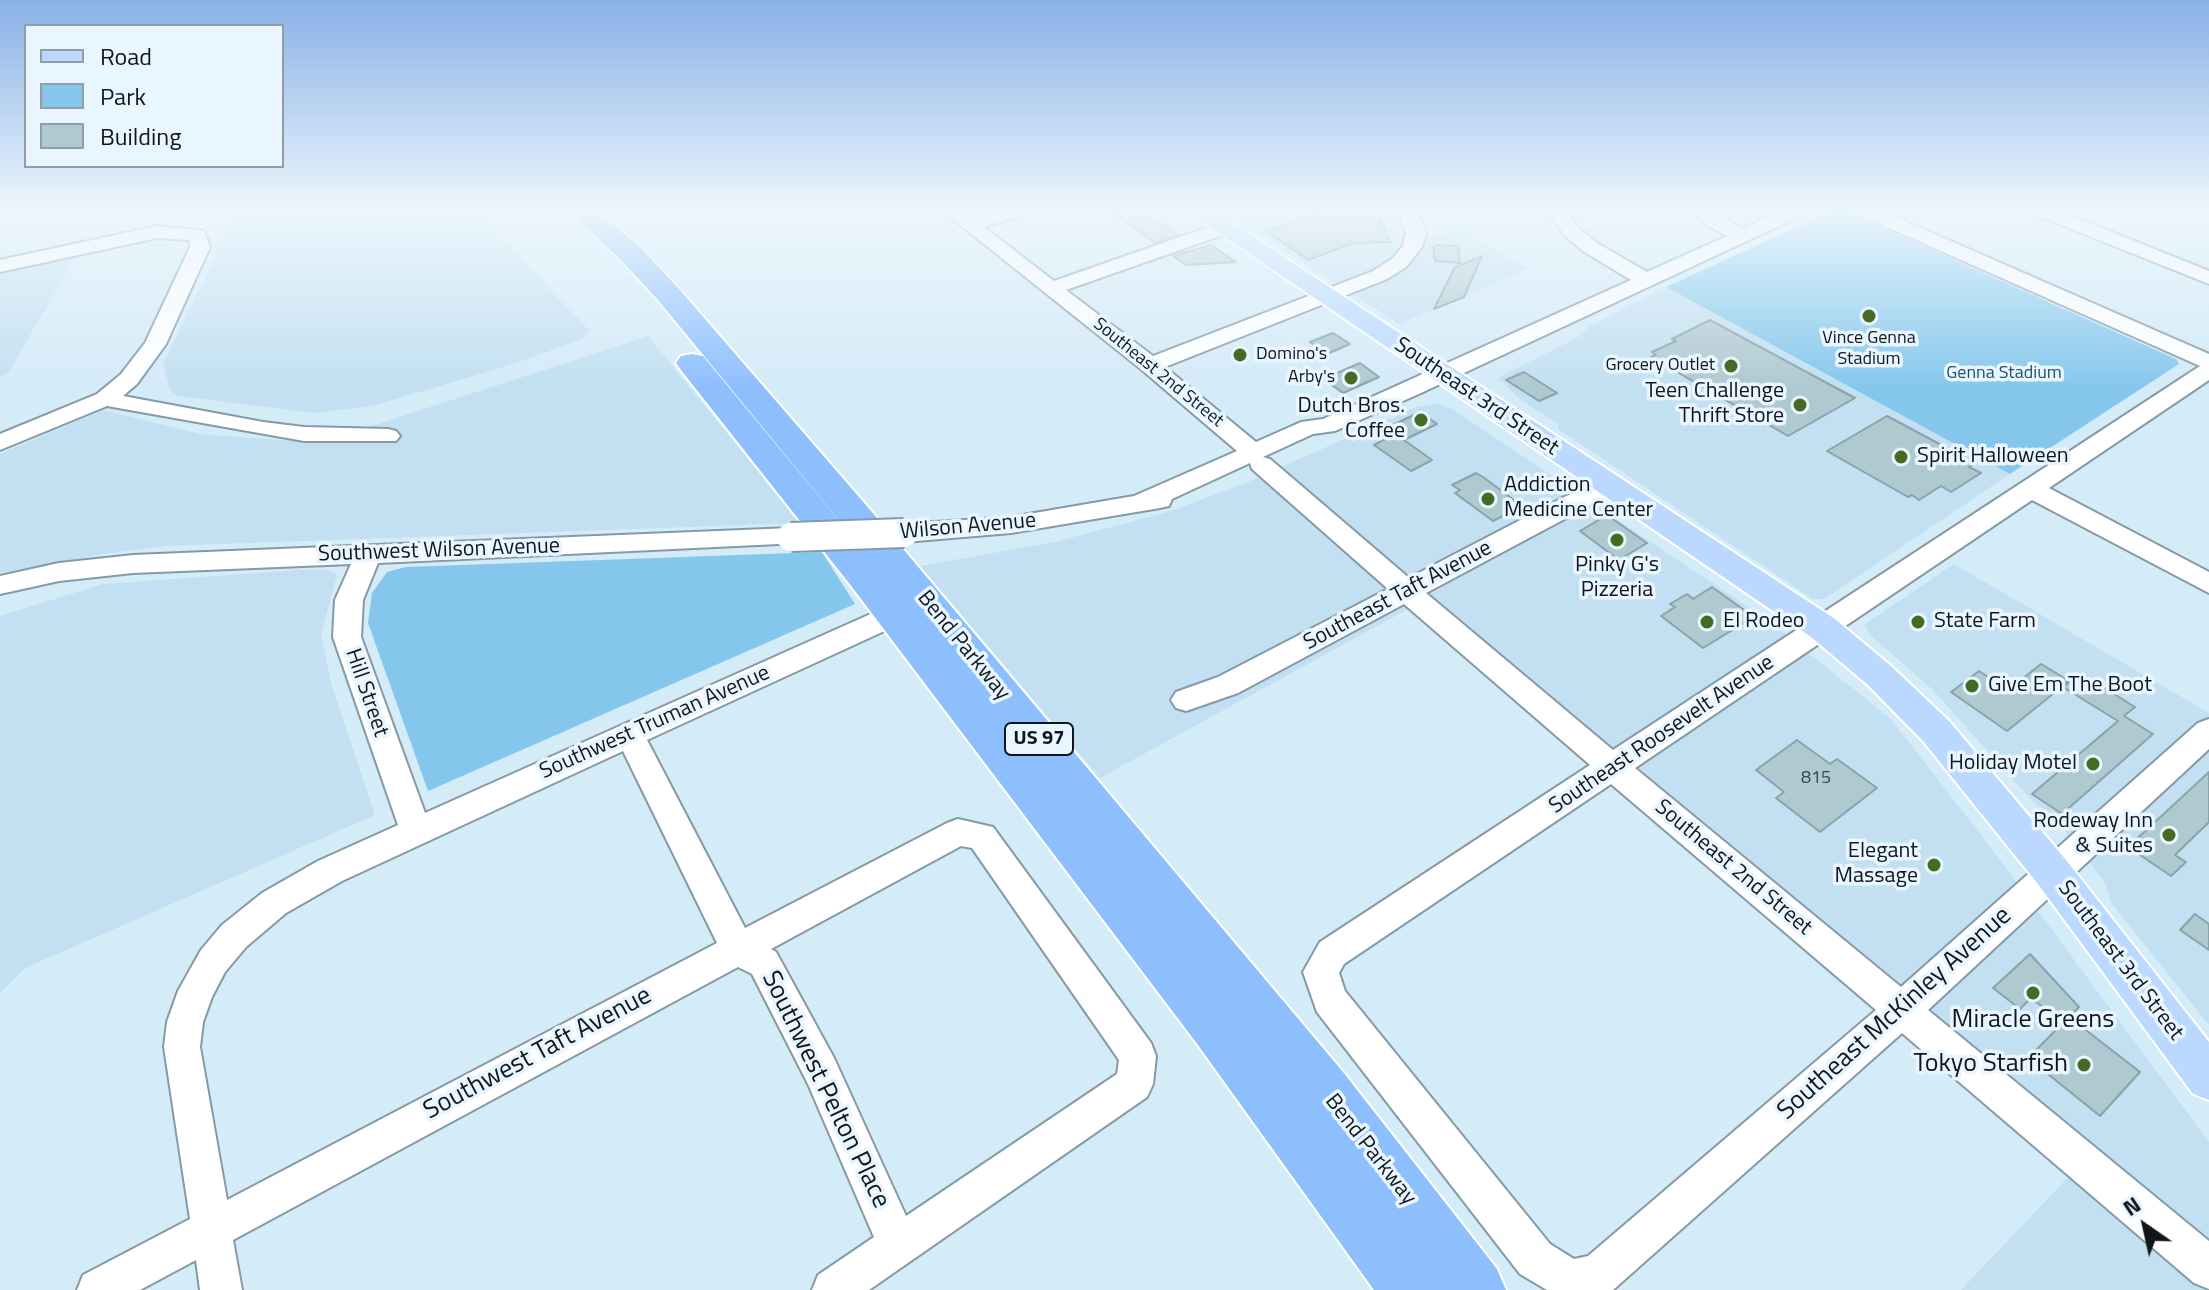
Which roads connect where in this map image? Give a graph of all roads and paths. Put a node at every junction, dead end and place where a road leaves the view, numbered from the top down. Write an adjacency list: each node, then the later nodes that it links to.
1 (190, 268): 20 (street)
2 (611, 268): 33 (highway, Bend Parkway / US 97)
3 (644, 268): 52 (highway, Bend Parkway / US 97)
4 (1026, 268): 14 (street, Southeast 2nd Street)
5 (1109, 268): 14 (street)
6 (1284, 268): 15 (main road, Southeast 3rd Street)
7 (1391, 268): 15 (street)
8 (1626, 268): 13 (street)
9 (1669, 268): 13 (street)
10 (1996, 268): 16 (street)
11 (2185, 268): 12 (street)
12 (2209, 278)
13 (1644, 279): 19 (street)
14 (1052, 288): 17 (street, Southeast 2nd Street)
15 (1326, 296): 17 (street); 19 (main road, Southeast 3rd Street)
16 (2209, 362)
17 (1150, 365): 23 (street, Southeast 2nd Street)
18 (2209, 370): 25 (street, Southeast Roosevelt Avenue)
19 (1444, 375): 23 (street); 24 (main road, Southeast 3rd Street)
20 (105, 399): 21 (street); 22 (street)
21 (388, 436)
22 (0, 443)
23 (1257, 458): 26 (street, Wilson Avenue, bridge); 31 (street, Southeast 2nd Street)
24 (1608, 485): 31 (street, Southeast Taft Avenue); 34 (main road, Southeast 3rd Street)
25 (2031, 489): 29 (street); 34 (street, Southeast Roosevelt Avenue)
26 (791, 537): 27 (street, Southwest Wilson Avenue)
27 (369, 553): 28 (street, Southwest Wilson Avenue); 39 (street, Hill Street)
28 (88, 571): 30 (street, Southwest Wilson Avenue); 32 (street, Southwest Wilson Avenue)
29 (2209, 584)
30 (0, 585)
31 (1408, 591): 35 (street, Southeast Taft Avenue); 38 (street, Southeast 2nd Street)
32 (0, 602)
33 (894, 615): 37 (street, Southwest Truman Avenue); 51 (highway, Bend Parkway / US 97)
34 (1823, 628): 38 (street, Southeast Roosevelt Avenue); 40 (main road, Southeast 3rd Street)
35 (1186, 700)
36 (2209, 731): 40 (street, Southeast McKinley Avenue)
37 (629, 734): 39 (street, Southwest Truman Avenue); 41 (street, Southwest Pelton Place)
38 (1614, 767): 42 (street, Southeast 2nd Street); 47 (street, Southeast Roosevelt Avenue)
39 (416, 831): 44 (street, Southwest Truman Avenue)
40 (2052, 872): 42 (street, Southeast McKinley Avenue); 43 (main road, Southeast 3rd Street)
41 (737, 948): 44 (street, Southwest Taft Avenue); 45 (street, Southwest Pelton Place); 45 (street, Southwest Taft Avenue)
42 (1902, 1010): 46 (street, Southeast 2nd Street); 47 (street, Southeast McKinley Avenue)
43 (2209, 1078)
44 (211, 1230): 48 (street, Southwest Taft Avenue); 49 (street, Southwest Truman Avenue)
45 (899, 1246): 50 (street)
46 (2209, 1268)
47 (1571, 1281)
48 (98, 1290)
49 (221, 1290)
50 (833, 1290)
51 (1410, 1290)
52 (1476, 1290)

